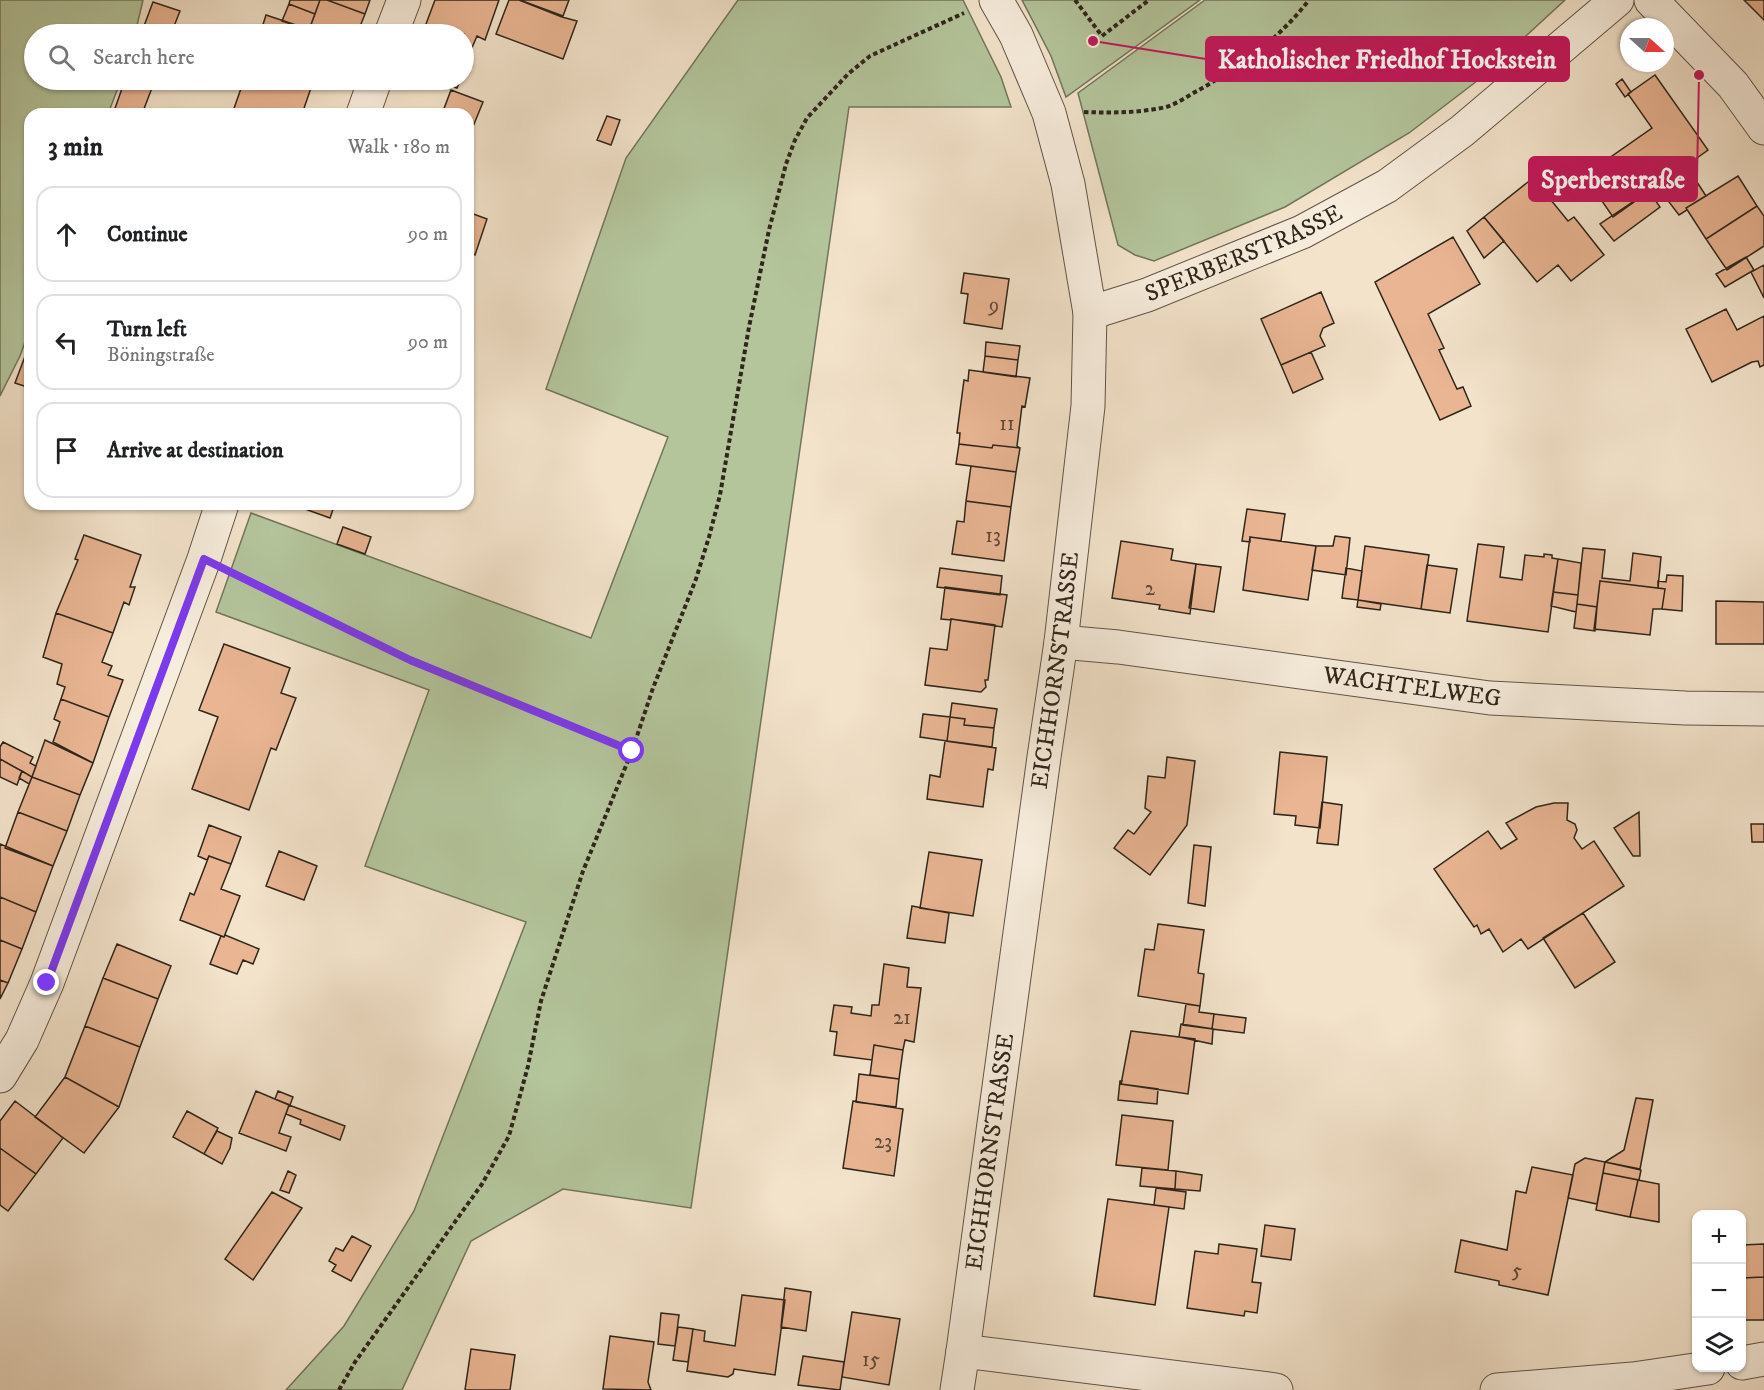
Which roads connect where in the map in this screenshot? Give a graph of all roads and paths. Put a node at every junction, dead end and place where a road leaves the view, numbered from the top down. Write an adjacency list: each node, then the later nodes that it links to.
1 (404, 0): 8 (street)
2 (1076, 0): 3 (path)
3 (1149, 0)
4 (1309, 0): 11 (path)
5 (1617, 0): 13 (street, SPERBERSTRASSE)
6 (1651, 0): 12 (street)
7 (985, 4): 11 (street, EICHHORNSTRASSE); 18 (path)
8 (396, 24)
9 (371, 90): 10 (street)
10 (365, 108)
11 (1049, 113): 13 (street, EICHHORNSTRASSE)
12 (1764, 128)
13 (1090, 313): 16 (street, EICHHORNSTRASSE)
14 (220, 510): 15 (street)
15 (204, 559): 18 (path); 19 (street)
16 (1061, 642): 17 (street, WACHTELWEG); 20 (street, EICHHORNSTRASSE)
17 (1764, 709)
18 (632, 751): 24 (path)
19 (0, 1076)
20 (963, 1352): 25 (street, EICHHORNSTRASSE); 26 (street)
21 (1764, 1359): 22 (street)
22 (1746, 1362)
23 (1692, 1370): 27 (street)
24 (339, 1390)
25 (957, 1390)
26 (1276, 1390)
27 (1497, 1390)

